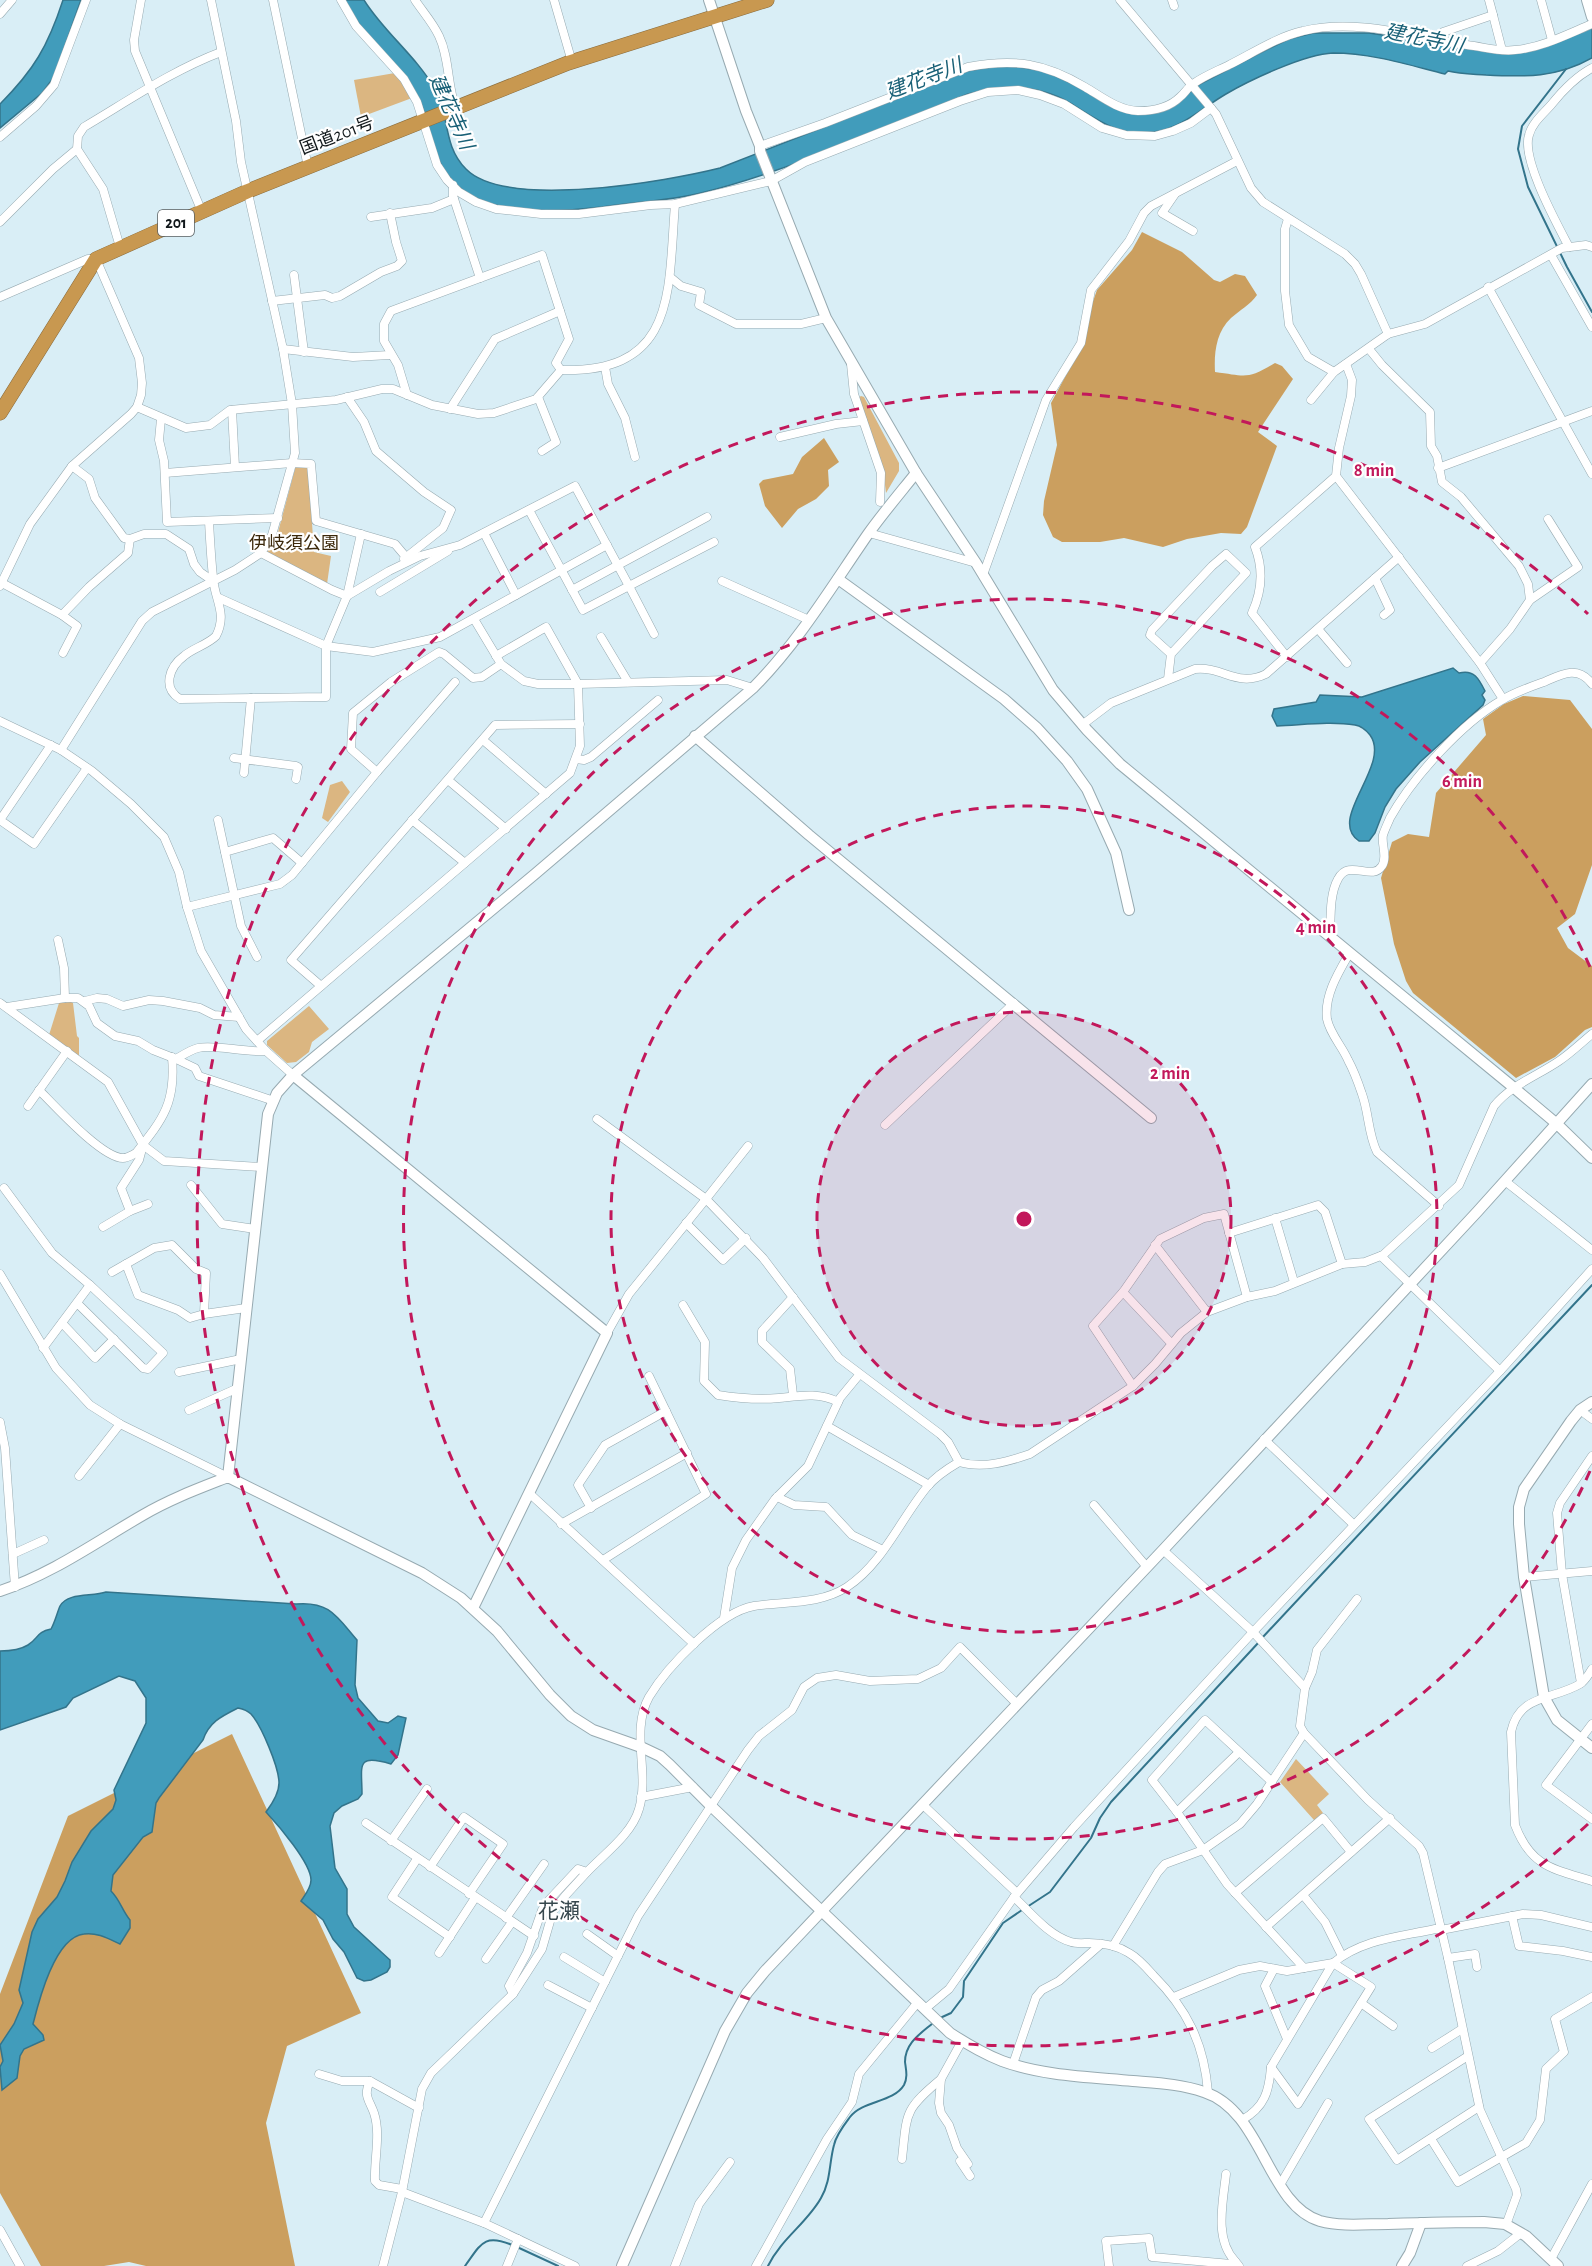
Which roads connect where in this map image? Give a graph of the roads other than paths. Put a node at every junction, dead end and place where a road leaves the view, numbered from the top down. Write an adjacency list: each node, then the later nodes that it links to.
1 (12, 0): 15 (street)
2 (86, 0): 31 (street)
3 (141, 0): 27 (street)
4 (211, 0): 23 (street)
5 (273, 0): 35 (street)
6 (341, 0): 30 (street)
7 (415, 0): 29 (street)
8 (554, 0): 24 (street)
9 (709, 0): 17 (street)
10 (767, 0): 17 (highway, 国道201号 / 201)
11 (1120, 0): 26 (street)
12 (1489, 0): 16 (street)
13 (1541, 0): 20 (street)
14 (1589, 2): 18 (street)
15 (0, 14)
16 (1493, 15): 21 (street); 22 (street)
17 (713, 17): 24 (highway, 国道201号 / 201); 32 (street)
18 (1592, 17)
19 (1592, 24): 20 (street)
20 (1552, 40): 22 (street)
21 (1435, 41): 22 (street); 26 (street)
22 (1502, 50)
23 (221, 52): 27 (street); 38 (street)
24 (572, 62): 29 (highway, 国道201号 / 201)
25 (1592, 68): 49 (street)
26 (1193, 86): 28 (street); 32 (street)
27 (150, 88): 33 (street); 42 (street)
28 (1210, 107): 34 (street); 36 (street)
29 (449, 112): 30 (highway, 国道201号 / 201)
30 (423, 122): 35 (highway, 国道201号 / 201); 37 (street)
31 (0, 137)
32 (760, 148): 36 (street)
33 (77, 149): 46 (street); 48 (street)
34 (1237, 161): 39 (street); 45 (street)
35 (308, 167): 38 (highway, 国道201号 / 201)
36 (770, 178): 41 (street); 61 (street)
37 (453, 185): 40 (street); 41 (street)
38 (248, 191): 42 (highway, 国道201号 / 201); 59 (street)
39 (1175, 193): 47 (street); 117 (street)
40 (454, 199): 43 (street); 55 (street)
41 (675, 204): 54 (street)
42 (201, 212): 48 (highway, 国道201号 / 201)
43 (390, 213): 44 (street); 58 (street)
44 (371, 217)
45 (1288, 219): 63 (street); 72 (street)
46 (0, 222)
47 (1193, 231)
48 (120, 247): 52 (highway, 国道201号 / 201)
49 (1569, 247): 50 (street); 51 (street)
50 (1592, 247)
51 (1551, 255): 56 (street); 62 (street)
52 (96, 259): 57 (street); 78 (street); 82 (highway)
53 (294, 275): 58 (street)
54 (670, 277): 61 (street); 70 (street)
55 (480, 278): 60 (street); 67 (street)
56 (1488, 287): 63 (street); 85 (street)
57 (0, 297)
58 (296, 299): 59 (street); 66 (street)
59 (272, 301): 64 (street)
60 (560, 311): 71 (street); 79 (street)
61 (826, 318): 68 (street)
62 (1592, 327)
63 (1388, 334): 65 (street)
64 (283, 349): 66 (street); 77 (street)
65 (1369, 349): 69 (street); 92 (street)
66 (304, 352): 67 (street)
67 (390, 355): 73 (street)
68 (851, 360): 84 (street); 94 (street)
69 (1346, 364): 72 (street); 96 (street)
70 (605, 367): 71 (street); 88 (street)
71 (561, 370): 74 (street)
72 (1334, 372): 76 (street)
73 (407, 395): 75 (street); 79 (street)
74 (538, 397): 79 (street); 87 (street)
75 (346, 398): 77 (street); 111 (street)
76 (1311, 400)
77 (292, 404): 80 (street); 89 (street)
78 (137, 407): 83 (street); 90 (street)
79 (450, 409)
80 (231, 410): 83 (street); 91 (street)
81 (1592, 411): 85 (street)
82 (0, 412)
83 (161, 419): 93 (street)
84 (863, 421): 86 (street); 97 (street)
85 (1562, 422): 92 (street); 95 (street)
86 (780, 437)
87 (542, 451)
88 (635, 457)
89 (292, 463): 91 (street); 100 (street); 105 (street)
90 (72, 466): 106 (street); 122 (street)
91 (235, 467): 93 (street)
92 (1438, 468): 129 (street)
93 (165, 473): 102 (street)
94 (916, 473): 104 (street); 113 (street)
95 (1592, 474)
96 (1335, 476): 112 (street); 141 (street)
97 (880, 502)
98 (529, 510): 103 (street); 109 (street); 115 (street)
99 (706, 517): 114 (street)
100 (278, 518): 102 (street); 110 (street)
101 (1548, 519): 129 (street)
102 (209, 521): 121 (street)
103 (484, 533): 108 (street); 126 (street)
104 (869, 533): 113 (street); 119 (street)
105 (361, 534): 111 (street); 127 (street)
106 (130, 539): 121 (street); 130 (street)
107 (714, 542): 123 (street)
108 (460, 545): 116 (street); 125 (street)
109 (607, 545): 114 (street); 115 (street)
110 (261, 553): 121 (street); 127 (street)
111 (406, 557): 116 (street)
112 (1399, 557): 118 (street); 143 (street)
113 (976, 563): 117 (street)
114 (617, 565): 123 (street); 124 (street)
115 (561, 570): 124 (street); 126 (street)
116 (389, 571): 127 (street)
117 (983, 575): 156 (street)
118 (1375, 578): 131 (street); 134 (street)
119 (838, 579): 133 (street); 178 (street)
120 (722, 580): 133 (street)
121 (213, 581): 128 (street); 160 (street)
122 (1, 584): 130 (street)
123 (629, 586): 124 (street); 135 (street)
124 (572, 590)
125 (380, 592)
126 (516, 595): 132 (street)
127 (347, 596): 137 (street)
128 (219, 598): 137 (street); 151 (street)
129 (1530, 600): 143 (street)
130 (62, 615): 138 (street)
131 (1384, 615)
132 (474, 619): 137 (street); 140 (street)
133 (809, 620): 150 (street)
134 (1318, 629): 141 (street); 142 (street)
135 (654, 634)
136 (601, 637): 147 (street)
137 (326, 646): 151 (street)
138 (63, 653)
139 (1171, 654): 139 (street); 145 (street)
140 (496, 656): 144 (street); 148 (street)
141 (1287, 657): 145 (street)
142 (1347, 663)
143 (1480, 663): 152 (street)
144 (501, 664): 148 (street); 165 (street)
145 (1168, 679): 156 (street)
146 (455, 682): 165 (street)
147 (628, 682): 148 (street); 150 (street)
148 (578, 684): 155 (street)
149 (1592, 684): 152 (street)
150 (753, 688): 157 (street)
151 (251, 698): 162 (street)
152 (1503, 699): 179 (street)
153 (658, 700): 163 (street)
154 (0, 722): 159 (street)
155 (580, 724): 158 (street); 163 (street)
156 (1082, 725): 179 (street)
157 (695, 736): 186 (street); 194 (street)
158 (483, 740): 168 (street); 169 (street)
159 (51, 745): 160 (street); 164 (street)
160 (61, 750): 164 (street)
161 (234, 758): 162 (street)
162 (244, 759): 166 (street); 167 (street)
163 (576, 759): 169 (street)
164 (87, 768): 177 (street)
165 (377, 772): 174 (street)
166 (244, 773)
167 (296, 779)
168 (448, 780): 171 (street); 172 (street)
169 (546, 794): 172 (street)
170 (218, 820): 173 (street)
171 (412, 820): 175 (street); 183 (street)
172 (506, 829): 175 (street)
173 (225, 852): 174 (street); 176 (street)
174 (302, 863): 176 (street)
175 (465, 863): 183 (street)
176 (235, 895): 177 (street); 182 (street)
177 (187, 907): 188 (street)
178 (1129, 910)
179 (1330, 937): 181 (street)
180 (58, 940): 184 (street)
181 (1349, 954): 196 (street); 213 (street)
182 (257, 957)
183 (321, 987): 190 (street)
184 (65, 998): 185 (street); 187 (street)
185 (85, 1001): 188 (street); 193 (street)
186 (1014, 1003): 200 (street); 203 (street)
187 (4, 1005): 192 (street)
188 (239, 1017): 190 (street)
189 (1592, 1034): 196 (street)
190 (257, 1041): 191 (street)
191 (266, 1051): 193 (street); 194 (street)
192 (67, 1052): 197 (street); 204 (street)
193 (174, 1058): 198 (street); 204 (street)
194 (294, 1075): 198 (street); 241 (street)
195 (1592, 1084): 202 (street)
196 (1513, 1088): 202 (street); 213 (street)
197 (39, 1090): 199 (street); 204 (street)
198 (274, 1101): 207 (street)
199 (28, 1106)
200 (1150, 1118)
201 (597, 1119): 211 (street)
202 (1557, 1124): 206 (street); 208 (street)
203 (885, 1125)
204 (142, 1145): 207 (street); 214 (street)
205 (748, 1146): 211 (street)
206 (1592, 1158)
207 (261, 1167): 218 (street)
208 (1505, 1181): 222 (street); 230 (street)
209 (191, 1185): 218 (street)
210 (4, 1188): 231 (street)
211 (706, 1199): 216 (street); 220 (street)
212 (148, 1204): 214 (street)
213 (1439, 1206): 223 (street)
214 (130, 1211): 217 (street)
215 (1275, 1218): 219 (street); 225 (street); 229 (street)
216 (686, 1222): 220 (street); 241 (street)
217 (103, 1227)
218 (255, 1229): 237 (street)
219 (1229, 1233): 221 (street); 234 (street)
220 (746, 1238): 233 (street)
221 (1155, 1245): 232 (street); 238 (street)
222 (1592, 1250)
223 (1381, 1256): 225 (street); 230 (street)
224 (126, 1264): 227 (street); 239 (street); 239 (street)
225 (1342, 1264): 229 (street)
226 (1592, 1269): 246 (street)
227 (112, 1272)
228 (0, 1274): 244 (street)
229 (1294, 1282): 234 (street)
230 (1409, 1284): 246 (street); 262 (street)
231 (90, 1285): 235 (street); 242 (street)
232 (1123, 1292): 243 (street); 250 (street)
233 (793, 1297): 248 (street); 252 (street)
234 (1247, 1297): 238 (street)
235 (77, 1303): 240 (street); 242 (street)
236 (683, 1305): 252 (street)
237 (246, 1308): 239 (street); 245 (street)
238 (1207, 1312): 243 (street)
239 (204, 1314)
240 (62, 1323): 242 (street); 244 (street)
241 (607, 1333): 269 (street)
242 (114, 1339)
243 (1171, 1343): 250 (street)
244 (43, 1348): 260 (street)
245 (241, 1359): 247 (street); 251 (street)
246 (1500, 1371): 274 (street)
247 (179, 1372)
248 (859, 1375): 253 (street); 265 (street)
249 (649, 1376): 257 (street)
250 (1133, 1386): 265 (street)
251 (238, 1388): 255 (street); 267 (street)
252 (793, 1395): 253 (street)
253 (838, 1402): 261 (street)
254 (1592, 1402): 256 (street)
255 (189, 1410)
256 (1580, 1410): 258 (street); 283 (street)
257 (666, 1411): 263 (street); 272 (street)
258 (1592, 1419)
259 (0, 1422): 278 (street)
260 (120, 1424): 266 (street); 267 (street)
261 (826, 1426): 268 (street); 270 (street)
262 (1264, 1439): 274 (street); 277 (street)
263 (687, 1454): 272 (street); 279 (street)
264 (1592, 1456): 282 (street)
265 (958, 1462): 268 (street)
266 (79, 1476)
267 (228, 1477): 284 (street); 287 (street)
268 (929, 1485): 276 (street)
269 (529, 1492): 273 (street); 287 (street)
270 (777, 1497): 276 (street); 288 (street)
271 (1094, 1505): 280 (street)
272 (591, 1508): 273 (street)
273 (561, 1524): 279 (street)
274 (1353, 1524): 289 (street)
275 (44, 1540): 278 (street)
276 (883, 1550): 288 (street)
277 (1163, 1550): 280 (street); 289 (street)
278 (13, 1554): 284 (street)
279 (603, 1560): 290 (street)
280 (1147, 1567): 295 (street)
281 (1592, 1571): 282 (street)
282 (1562, 1574): 283 (street); 292 (street)
283 (1524, 1577): 294 (street)
284 (15, 1587): 285 (street)
285 (0, 1591)
286 (1357, 1599): 293 (street)
287 (473, 1608): 299 (street)
288 (724, 1618): 290 (street)
289 (1254, 1634): 293 (street); 321 (street)
290 (694, 1644): 299 (street)
291 (1592, 1670): 292 (street)
292 (1581, 1683): 294 (street)
293 (1305, 1688): 297 (street)
294 (1544, 1697): 298 (street); 319 (street)
295 (1017, 1704): 306 (street); 307 (street)
296 (1592, 1724): 298 (street)
297 (1304, 1733): 302 (street); 309 (street)
298 (1581, 1740): 300 (street); 310 (street)
299 (641, 1747): 303 (street); 305 (street)
300 (1592, 1748)
301 (1239, 1752): 302 (street); 308 (street); 308 (street)
302 (1272, 1782): 313 (street)
303 (693, 1787): 305 (street); 307 (street)
304 (427, 1789): 312 (street)
305 (641, 1797): 318 (street)
306 (922, 1804): 321 (street); 324 (street)
307 (711, 1806): 324 (street); 336 (street)
308 (1177, 1812): 313 (street)
309 (1389, 1818): 314 (street); 329 (street)
310 (1592, 1819)
311 (366, 1823): 312 (street)
312 (392, 1841): 315 (street)
313 (1203, 1850): 320 (street); 334 (street)
314 (1352, 1852): 320 (street); 322 (street)
315 (417, 1859): 317 (street); 332 (street)
316 (544, 1864): 326 (street)
317 (430, 1867): 323 (street); 323 (street)
318 (587, 1872): 331 (street); 348 (street)
319 (1592, 1881)
320 (1235, 1893): 327 (street)
321 (1015, 1895): 333 (street); 353 (street)
322 (1303, 1895): 327 (street); 337 (street)
323 (472, 1896): 326 (street); 332 (street)
324 (821, 1910): 353 (street); 394 (street)
325 (1512, 1916): 328 (street); 329 (street); 338 (street)
326 (509, 1920): 331 (street); 340 (street)
327 (1266, 1927): 345 (street)
328 (1592, 1927)
329 (1442, 1930): 337 (street); 341 (street)
330 (587, 1934): 336 (street)
331 (534, 1936): 348 (street)
332 (450, 1937): 335 (street)
333 (1101, 1944): 334 (street); 360 (street)
334 (1113, 1946): 349 (street)
335 (439, 1953)
336 (618, 1956): 346 (street)
337 (1342, 1956): 342 (street)
338 (1592, 1957)
339 (564, 1958): 346 (street)
340 (486, 1959)
341 (1448, 1959): 343 (street); 355 (street)
342 (1333, 1963): 345 (street); 351 (street); 356 (street)
343 (1477, 1967)
344 (1274, 1968): 345 (street); 349 (street); 356 (street)
345 (1304, 1968)
346 (605, 1982): 352 (street)
347 (548, 1985): 352 (street)
348 (513, 1994): 368 (street)
349 (1174, 1997): 365 (street)
350 (1592, 1997): 372 (street)
351 (1361, 2003): 354 (street); 361 (street)
352 (592, 2008): 381 (street)
353 (929, 2013): 357 (street); 396 (street)
354 (1393, 2026)
355 (1462, 2029): 358 (street); 359 (street)
356 (1287, 2039): 361 (street)
357 (962, 2041): 360 (street); 363 (street)
358 (1432, 2048)
359 (1468, 2055): 367 (street); 370 (street)
360 (1013, 2064): 365 (street)
361 (1271, 2067): 369 (street)
362 (319, 2074): 364 (street)
363 (941, 2079): 371 (street); 373 (street)
364 (370, 2081): 368 (street); 380 (street)
365 (1208, 2092): 369 (street)
366 (1328, 2103): 379 (street)
367 (1479, 2107): 370 (street); 372 (street)
368 (419, 2108): 380 (street)
369 (1242, 2120): 379 (street)
370 (1431, 2139): 372 (street)
371 (957, 2148): 375 (street); 377 (street)
372 (1501, 2156): 383 (street)
373 (902, 2159)
374 (730, 2163): 395 (street)
375 (968, 2164)
376 (1226, 2174): 389 (street)
377 (970, 2176)
378 (1592, 2184): 388 (street)
379 (1280, 2185): 382 (street)
380 (402, 2191): 381 (street); 391 (street)
381 (484, 2223): 386 (street)
382 (1420, 2223): 383 (street); 398 (street)
383 (1506, 2225): 385 (street)
384 (0, 2230): 390 (street)
385 (1521, 2233): 388 (street); 399 (street)
386 (518, 2239): 392 (street); 393 (street)
387 (1153, 2262): 389 (street); 397 (street)
388 (1554, 2263)
389 (1237, 2264)
390 (20, 2266)
391 (383, 2266)
392 (507, 2266)
393 (575, 2266)
394 (622, 2266)
395 (675, 2266)
396 (756, 2266)
397 (1109, 2266)
398 (1402, 2266)
399 (1467, 2266)

